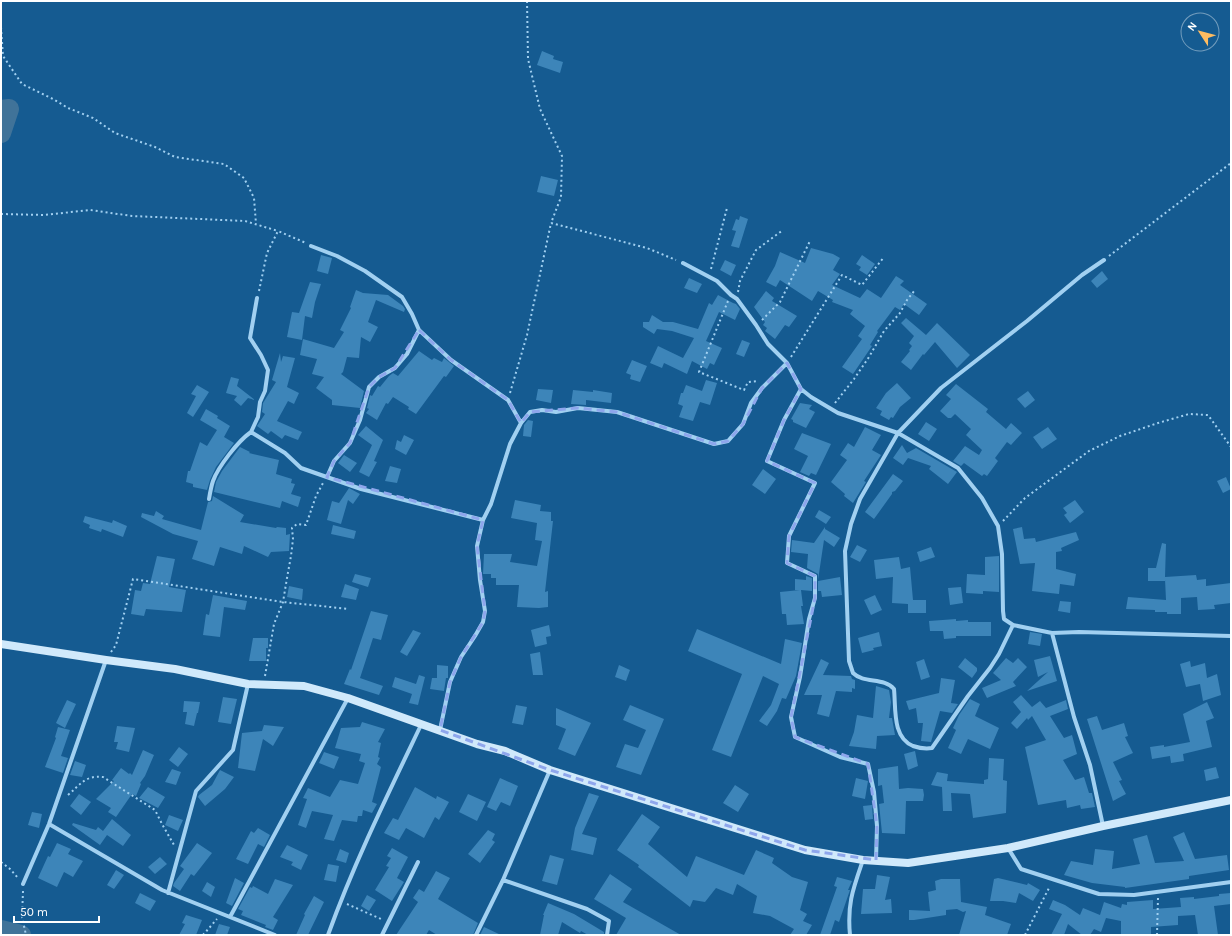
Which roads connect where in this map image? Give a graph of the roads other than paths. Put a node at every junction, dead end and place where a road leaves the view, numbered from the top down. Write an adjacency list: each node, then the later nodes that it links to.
1 (311, 246): 5 (street)
2 (1104, 260): 10 (street)
3 (683, 263): 6 (street)
4 (258, 298): 9 (street)
5 (419, 330): 8 (street); 11 (street)
6 (787, 363): 7 (street); 8 (street)
7 (801, 388): 10 (street); 29 (street)
8 (521, 423): 13 (street)
9 (251, 432): 11 (street); 12 (street)
10 (898, 432): 14 (street); 14 (street)
11 (327, 477): 13 (street)
12 (209, 499)
13 (483, 520): 22 (street)
14 (1013, 625): 15 (street)
15 (1052, 633): 16 (street); 26 (street)
16 (1231, 636)
17 (1, 644): 18 (main road)
18 (106, 660): 19 (main road); 25 (street)
19 (248, 684): 20 (main road); 34 (street)
20 (348, 698): 21 (main road); 35 (street)
21 (421, 725): 22 (main road); 37 (street)
22 (440, 730): 23 (main road)
23 (550, 770): 28 (main road); 31 (street)
24 (1231, 800): 26 (main road)
25 (49, 824): 33 (street); 34 (street)
26 (1104, 826): 27 (main road)
27 (1008, 848): 29 (main road); 32 (street)
28 (863, 860): 29 (main road); 41 (street)
29 (876, 860)
30 (418, 862): 38 (street)
31 (503, 880): 39 (street); 40 (street)
32 (1231, 882)
33 (23, 884)
34 (168, 893): 35 (street)
35 (230, 917): 36 (street)
36 (275, 935)
37 (328, 935)
38 (382, 935)
39 (476, 935)
40 (607, 935)
41 (850, 935)

